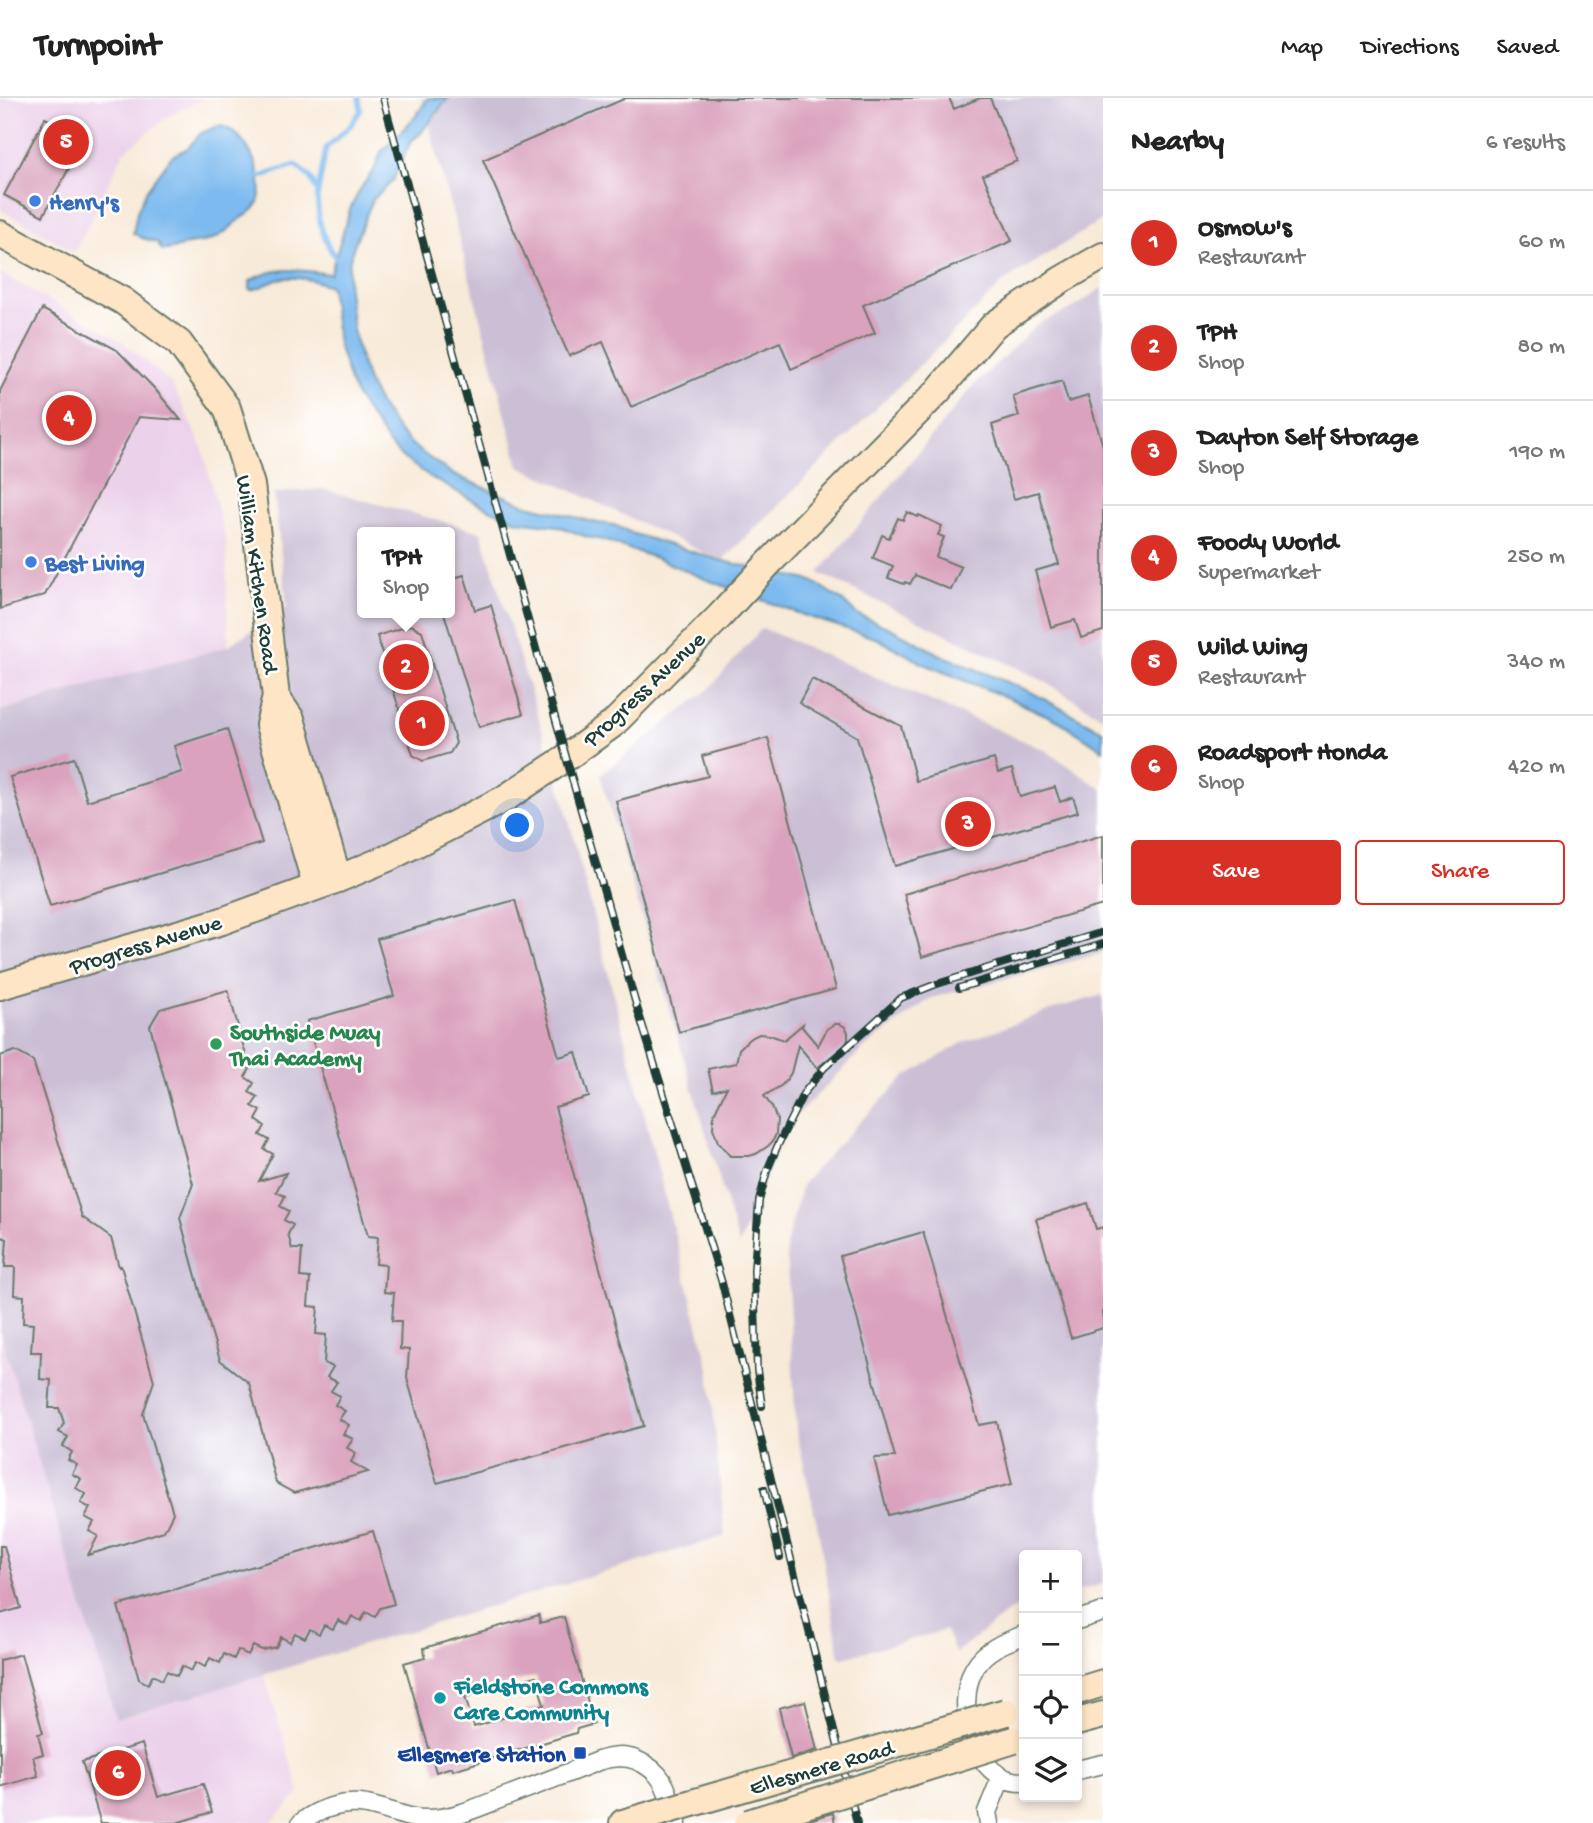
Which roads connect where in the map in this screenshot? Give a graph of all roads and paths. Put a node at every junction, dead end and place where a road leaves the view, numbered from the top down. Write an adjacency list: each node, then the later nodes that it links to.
1 (0, 234): 3 (main road, William Kitchen Road)
2 (1103, 256): 3 (main road, Progress Avenue)
3 (327, 882): 4 (main road, Progress Avenue)
4 (0, 986)
5 (1103, 1612): 6 (street)
6 (1082, 1618)
7 (1019, 1638): 16 (street)
8 (1103, 1683): 9 (main road)
9 (1082, 1689)
10 (1015, 1709): 18 (main road, Ellesmere Road, bridge)
11 (1103, 1714): 12 (main road)
12 (1082, 1720)
13 (1019, 1738): 21 (main road, Ellesmere Road, bridge)
14 (1103, 1764): 15 (street)
15 (1082, 1769)
16 (1001, 1778): 17 (street); 22 (street)
17 (1019, 1782)
18 (669, 1818): 19 (street); 20 (main road, Ellesmere Road)
19 (301, 1823)
20 (623, 1823)
21 (748, 1823)
22 (989, 1823)

